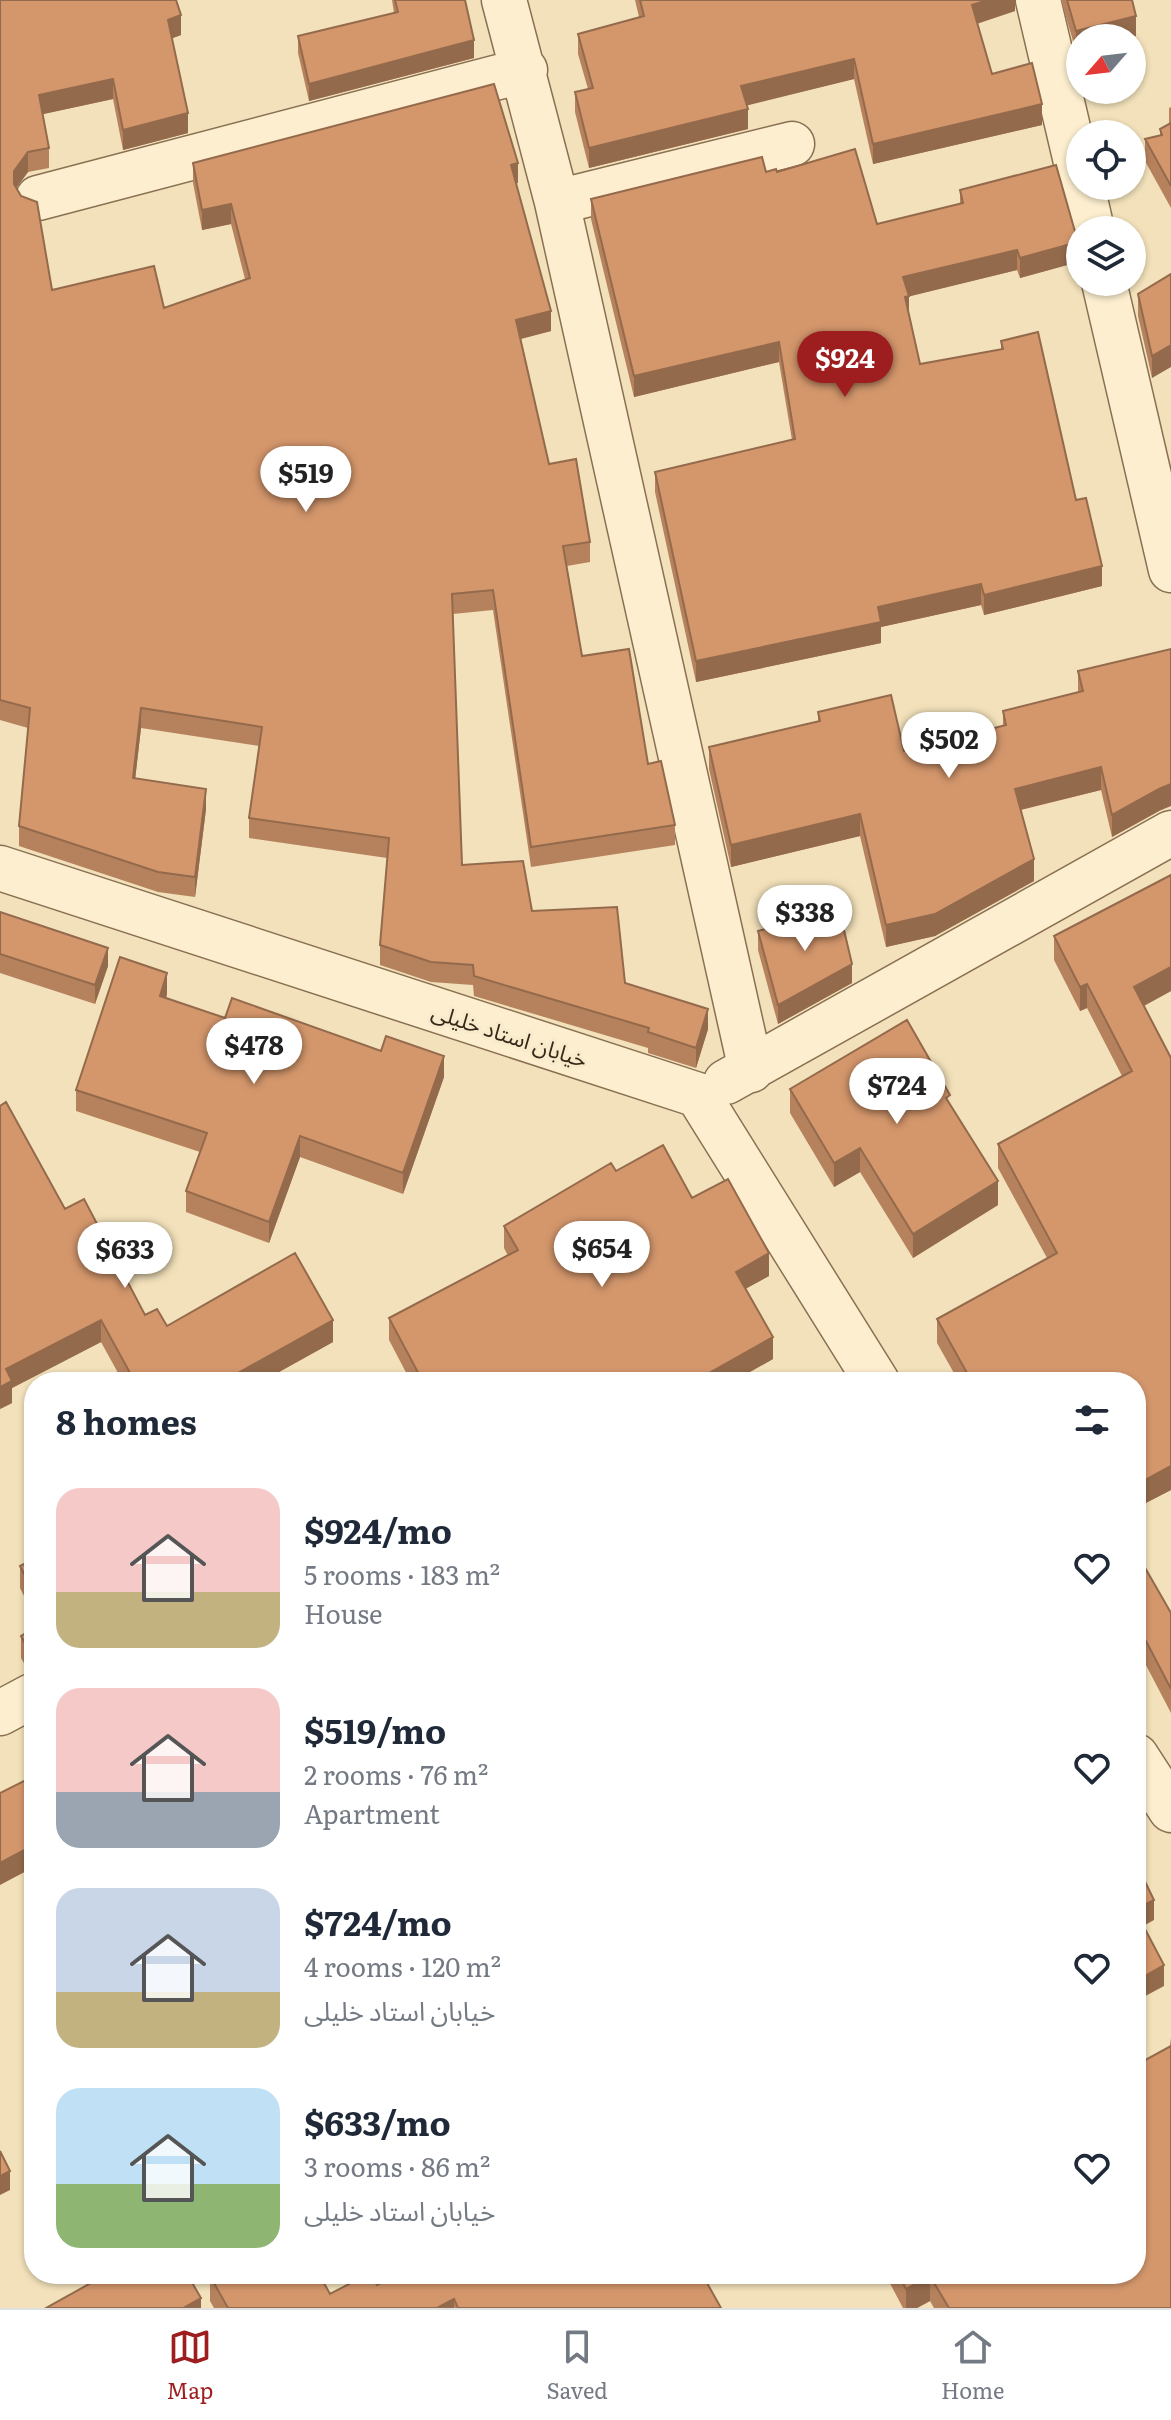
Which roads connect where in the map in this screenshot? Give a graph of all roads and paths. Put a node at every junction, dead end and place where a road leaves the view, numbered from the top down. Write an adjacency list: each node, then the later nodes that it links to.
1 (504, 0): 3 (street)
2 (1038, 0): 4 (street)
3 (525, 70): 6 (street); 7 (street)
4 (1066, 120)
5 (792, 144): 7 (street)
6 (38, 198)
7 (557, 202): 12 (street)
8 (1107, 296): 9 (street)
9 (1171, 570)
10 (1171, 833): 12 (street)
11 (0, 868): 13 (street, خیابان استاد خلیلی)
12 (751, 1070): 13 (street)
13 (698, 1095): 14 (street)
14 (871, 1372)
15 (1146, 1772): 16 (street)
16 (1171, 1810)

